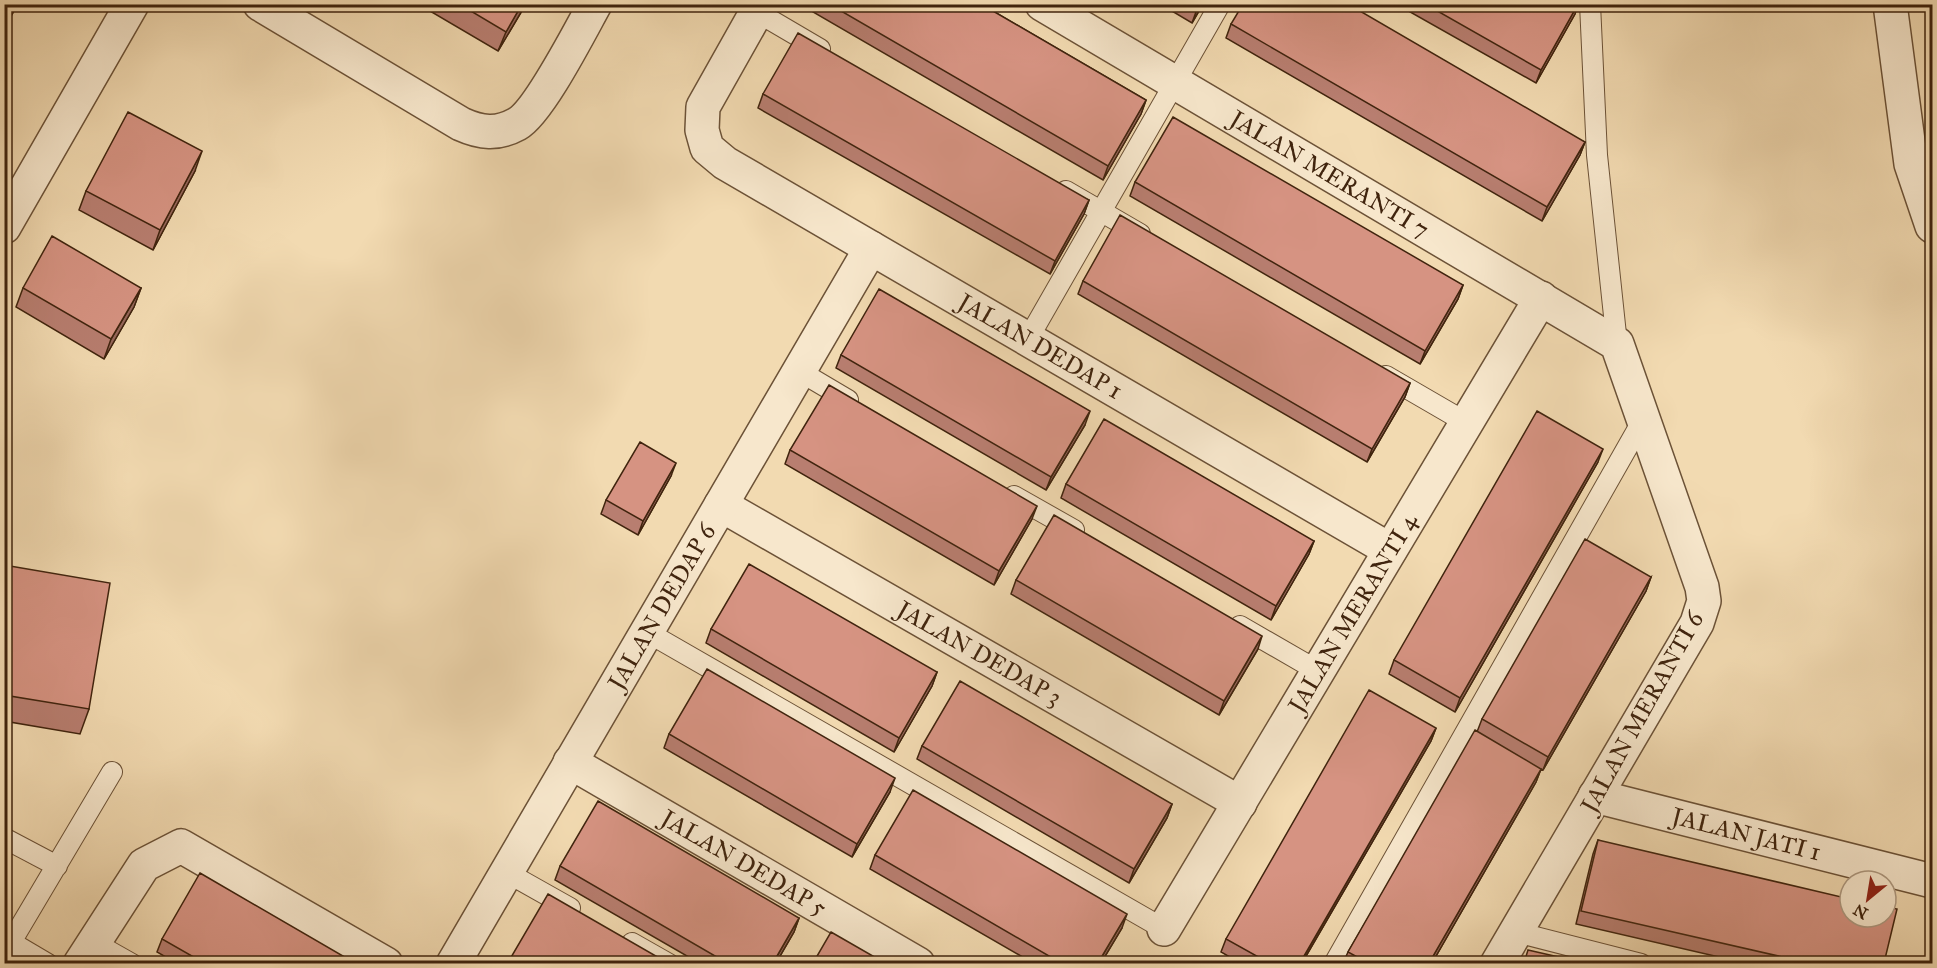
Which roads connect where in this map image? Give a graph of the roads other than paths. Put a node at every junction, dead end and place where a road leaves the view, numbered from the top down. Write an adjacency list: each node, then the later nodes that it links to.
1 (132, 4): 16 (street)
2 (260, 4): 3 (street)
3 (595, 4)
4 (1042, 4): 10 (street, JALAN MERANTI 7)
5 (1220, 4): 10 (lane)
6 (1590, 4): 12 (lane)
7 (1890, 4): 15 (street)
8 (759, 8): 9 (lane); 18 (street, JALAN DEDAP 1)
9 (838, 59)
10 (1175, 83): 14 (lane); 19 (street, JALAN MERANTI 7)
11 (1577, 143): 12 (lane)
12 (1597, 155): 21 (lane)
13 (1051, 182): 14 (lane)
14 (1101, 212): 17 (lane); 20 (lane)
15 (1932, 226)
16 (4, 227)
17 (1152, 241)
18 (871, 248): 20 (street, JALAN DEDAP 1); 23 (street, JALAN DEDAP 6)
19 (1541, 298): 21 (street, JALAN MERANTI 7); 26 (street, JALAN MERANTI 4)
20 (1028, 339): 30 (street, JALAN DEDAP 1)
21 (1617, 344): 25 (street, JALAN MERANTI 6)
22 (1365, 364): 26 (lane)
23 (799, 371): 24 (lane); 28 (street, JALAN DEDAP 6)
24 (861, 407)
25 (1644, 418): 36 (street, JALAN MERANTI 6); 54 (lane)
26 (1467, 423): 30 (street, JALAN MERANTI 4)
27 (996, 485): 29 (lane)
28 (721, 505): 32 (street, JALAN DEDAP 6); 37 (street, JALAN DEDAP 3)
29 (1089, 539)
30 (1390, 550): 33 (street, JALAN MERANTI 4)
31 (1224, 617): 33 (lane)
32 (647, 632): 34 (street, JALAN DEDAP 6); 43 (lane)
33 (1318, 671): 37 (street, JALAN MERANTI 4)
34 (570, 762): 40 (street, JALAN DEDAP 6); 53 (street, JALAN DEDAP 5)
35 (112, 772): 39 (lane)
36 (1595, 796): 41 (street, JALAN JATI 1); 44 (street, JALAN MERANTI 6)
37 (1240, 803): 43 (street, JALAN MERANTI 4)
38 (4, 838): 39 (lane)
39 (57, 866): 46 (lane)
40 (506, 872): 42 (lane); 51 (street, JALAN DEDAP 6)
41 (1932, 881)
42 (587, 918)
43 (1164, 929)
44 (1516, 932): 55 (street, JALAN MERANTI 6); 56 (lane)
45 (618, 935): 52 (lane)
46 (7, 945): 48 (lane)
47 (87, 953): 49 (lane); 50 (street)
48 (48, 963)
49 (132, 963)
50 (386, 963)
51 (453, 963)
52 (669, 963)
53 (918, 963)
54 (1334, 963)
55 (1497, 963)
56 (1641, 963)

